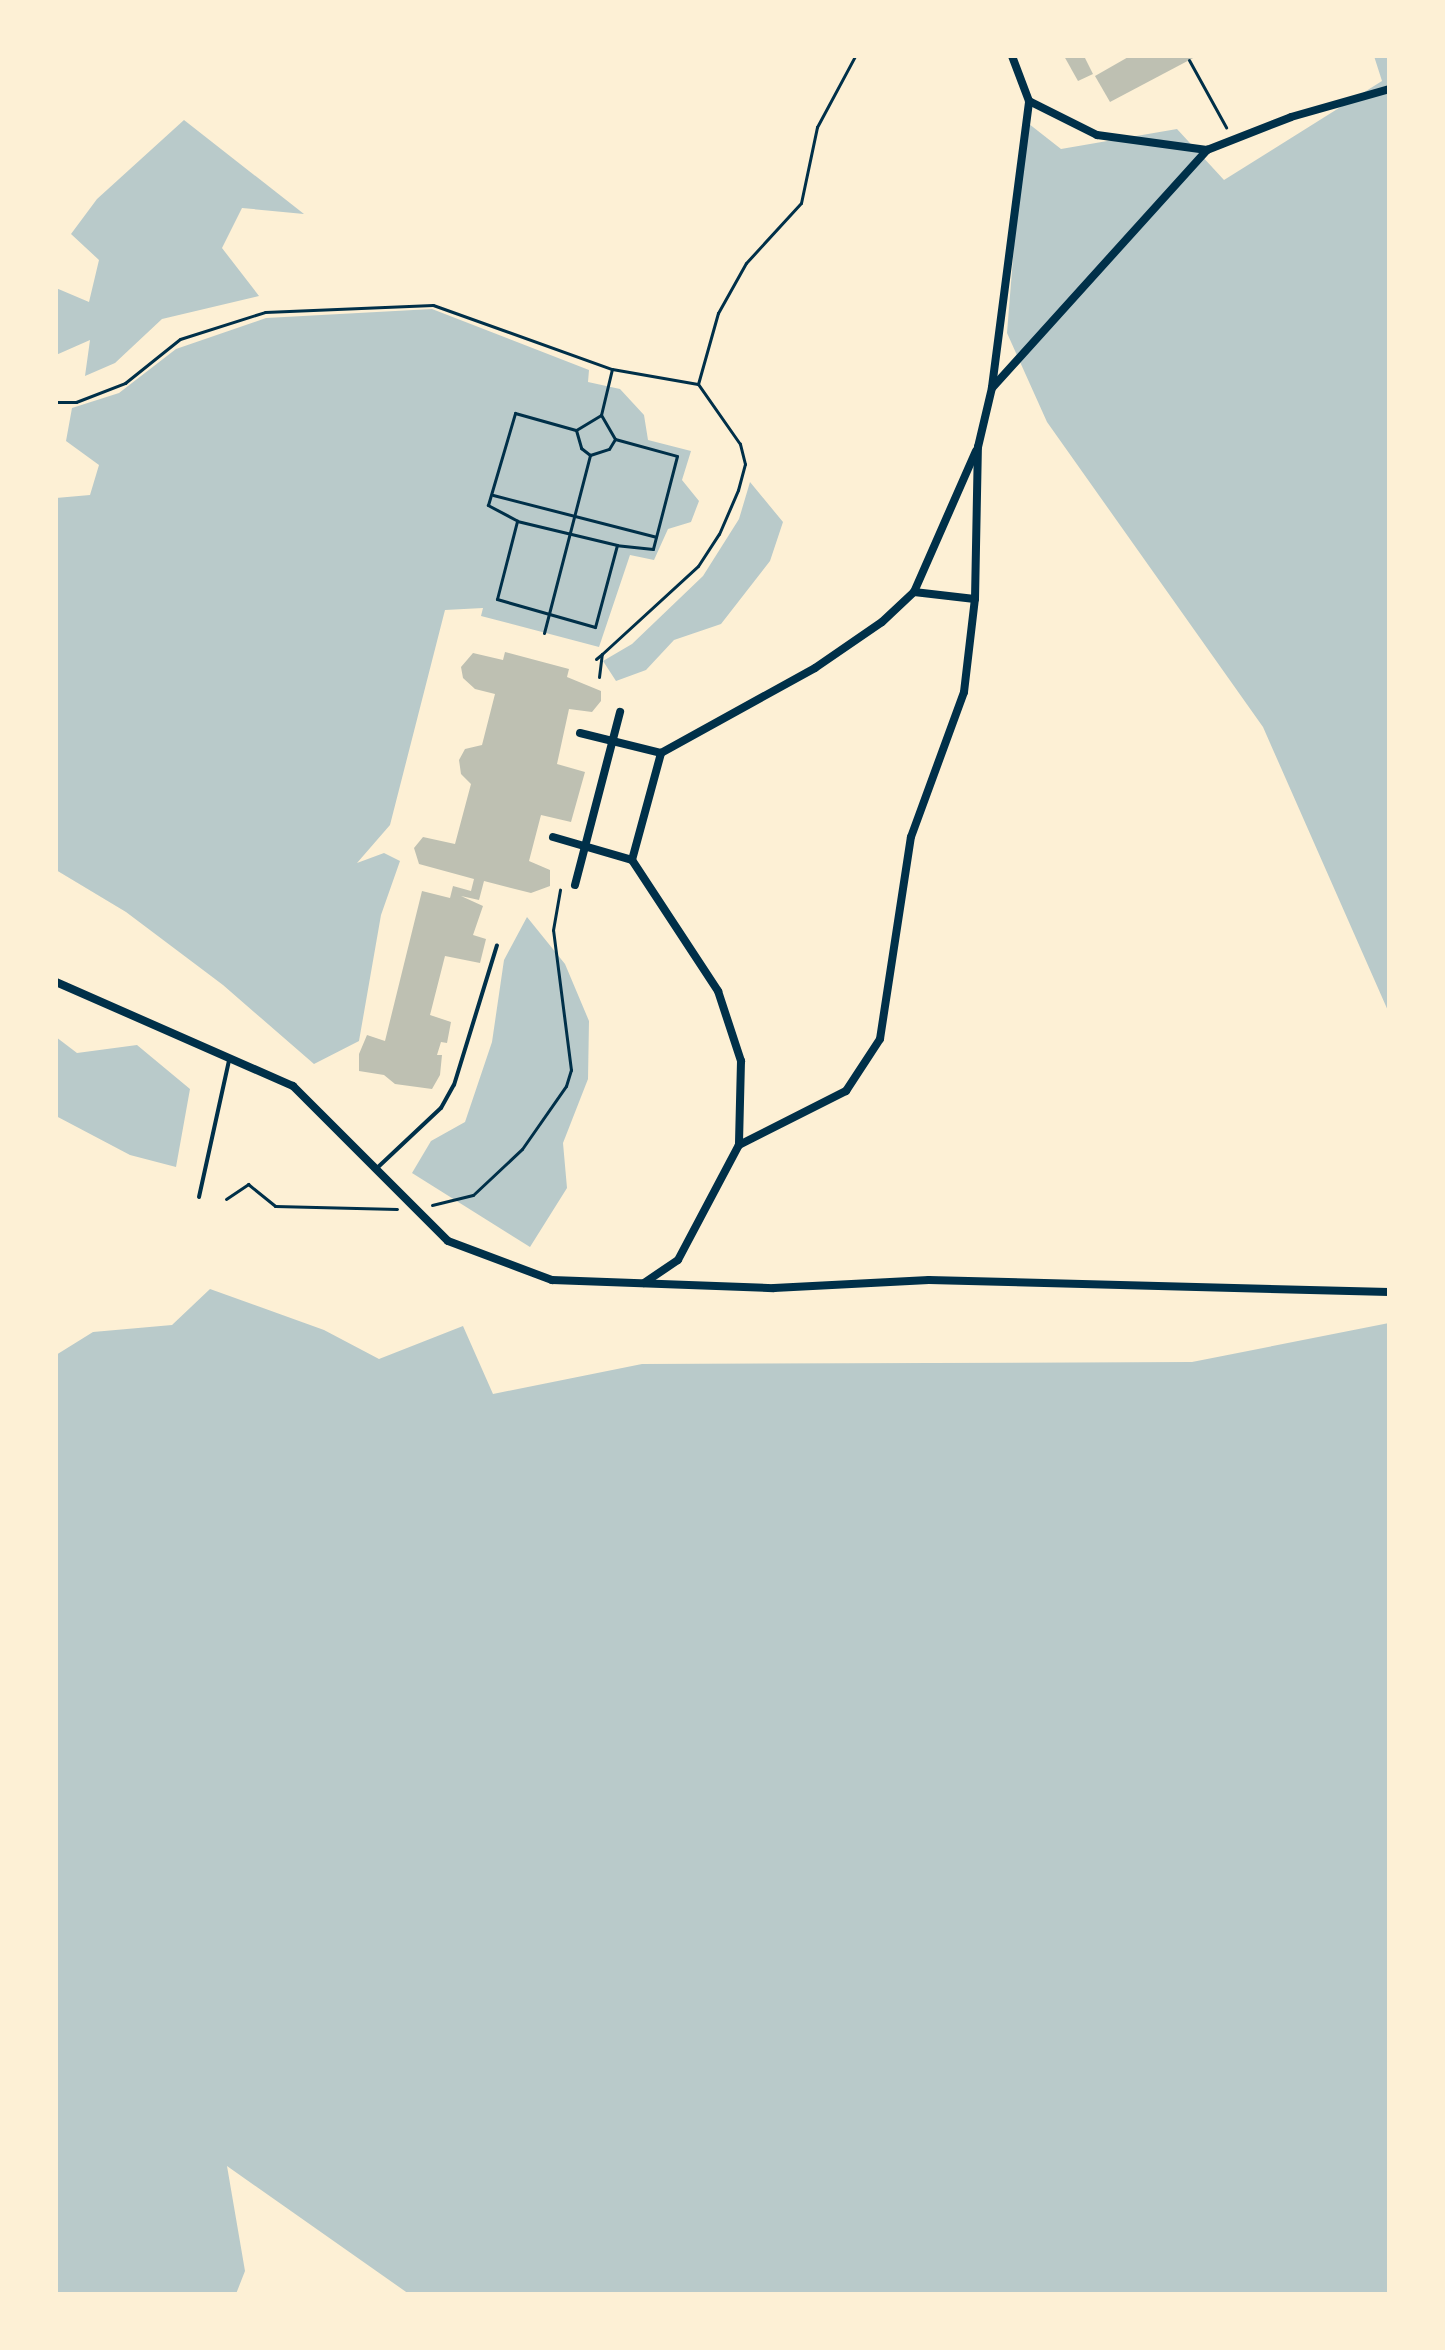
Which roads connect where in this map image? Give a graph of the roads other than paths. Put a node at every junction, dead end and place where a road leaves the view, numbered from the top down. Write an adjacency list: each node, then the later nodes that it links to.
1 (1012, 56): 3 (street)
2 (1389, 89): 4 (street)
3 (1029, 101): 4 (street); 5 (street)
4 (1207, 150): 5 (street)
5 (992, 388): 6 (street)
6 (978, 447): 7 (street); 8 (street)
7 (914, 592): 8 (street); 12 (street)
8 (975, 599): 20 (street)
9 (620, 712): 11 (street)
10 (580, 733): 11 (street)
11 (613, 741): 12 (street); 14 (street)
12 (661, 753): 15 (street)
13 (553, 837): 14 (street)
14 (586, 847): 15 (street); 16 (street)
15 (632, 860): 20 (street)
16 (575, 885)
17 (497, 945): 21 (lane)
18 (56, 982): 19 (street)
19 (230, 1058): 21 (street); 22 (lane)
20 (739, 1145): 23 (street)
21 (376, 1169): 23 (street)
22 (199, 1197)
23 (643, 1283): 24 (street)
24 (1389, 1292)

